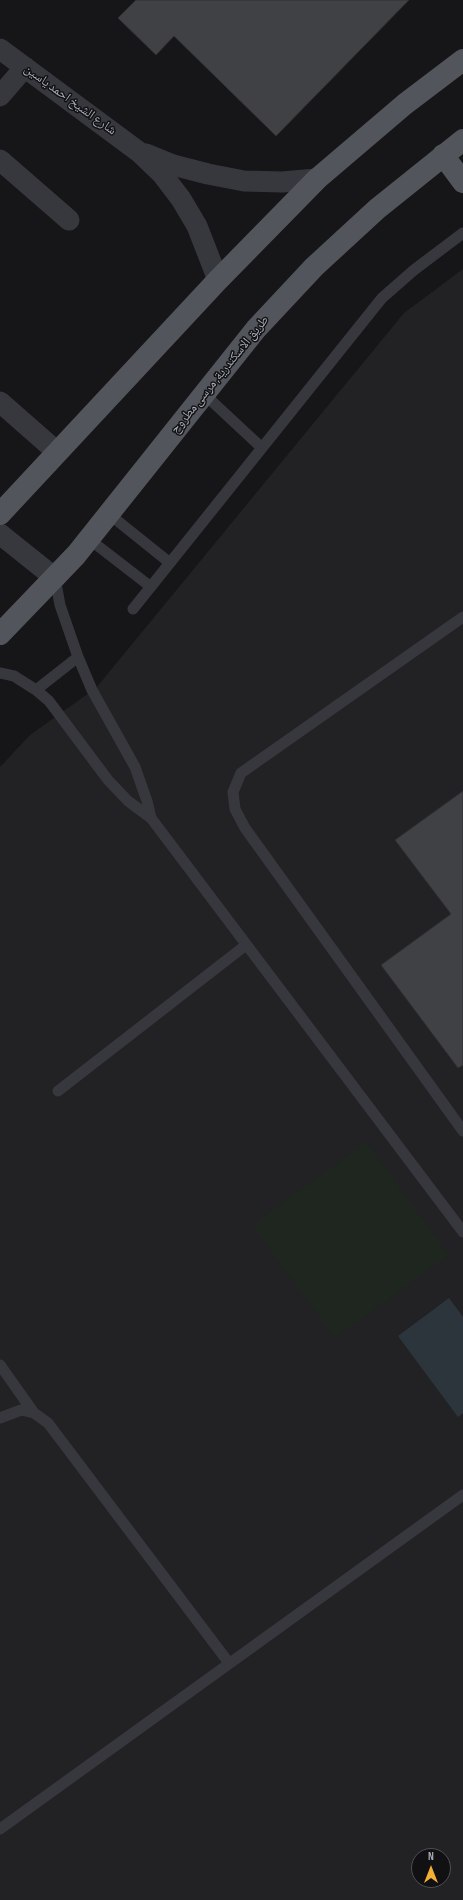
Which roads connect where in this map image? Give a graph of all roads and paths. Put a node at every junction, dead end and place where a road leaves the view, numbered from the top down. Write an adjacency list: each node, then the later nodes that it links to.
1 (0, 49): 3 (street, شارع الشيخ احمد ياسين)
2 (463, 60): 9 (main road)
3 (25, 67): 4 (street); 6 (street, شارع الشيخ احمد ياسين)
4 (0, 96)
5 (463, 140): 7 (main road, طريق الاسكندرية, مرسى مطروح)
6 (140, 152): 9 (street, شارع الشيخ احمد ياسين); 13 (street, شارع الشيخ احمد ياسين)
7 (443, 155): 10 (main road); 14 (main road, طريق الاسكندرية, مرسى مطروح)
8 (0, 160): 11 (street)
9 (317, 179): 13 (main road)
10 (463, 182)
11 (69, 220)
12 (463, 233): 16 (lane)
13 (218, 280): 17 (main road)
14 (203, 393): 16 (lane); 19 (main road, طريق الاسكندرية, مرسى مطروح)
15 (0, 402): 17 (street)
16 (262, 448): 22 (lane)
17 (56, 452): 18 (main road)
18 (0, 514)
19 (109, 514): 21 (main road, طريق الاسكندرية, مرسى مطروح); 22 (lane)
20 (0, 534): 23 (street)
21 (89, 539): 23 (main road, طريق الاسكندرية, مرسى مطروح); 24 (lane)
22 (170, 563): 24 (lane)
23 (55, 578): 27 (main road, طريق الاسكندرية, مرسى مطروح); 28 (lane)
24 (150, 587): 25 (lane)
25 (133, 609)
26 (463, 617): 34 (lane)
27 (0, 634)
28 (78, 657): 30 (lane); 31 (lane)
29 (0, 673): 30 (lane)
30 (36, 690): 31 (lane)
31 (150, 818): 32 (lane)
32 (246, 945): 33 (lane); 35 (lane)
33 (58, 1091)
34 (463, 1131)
35 (463, 1232)
36 (0, 1365): 37 (lane)
37 (34, 1412): 38 (lane); 40 (lane)
38 (0, 1418)
39 (463, 1495): 40 (lane)
40 (229, 1663): 41 (lane)
41 (0, 1829)

